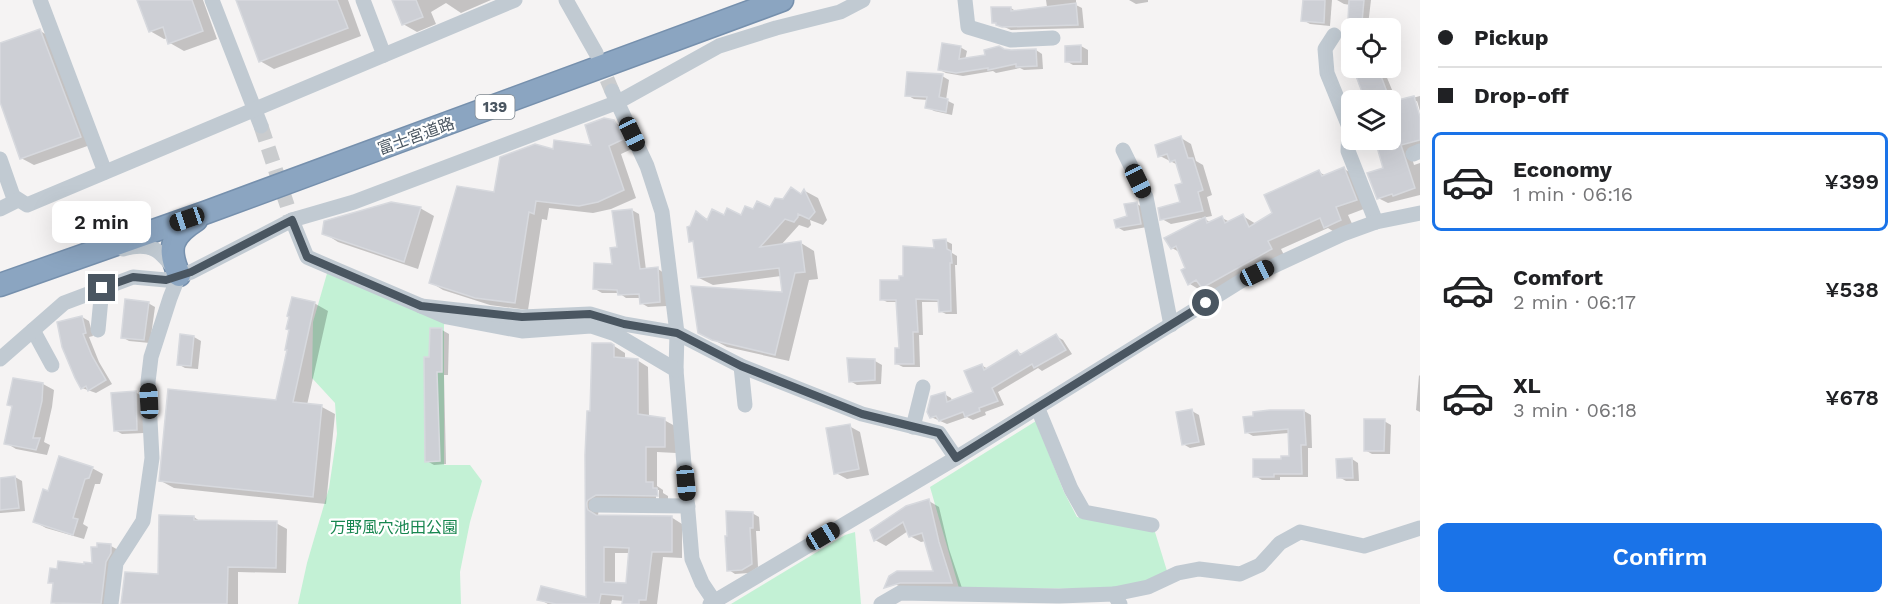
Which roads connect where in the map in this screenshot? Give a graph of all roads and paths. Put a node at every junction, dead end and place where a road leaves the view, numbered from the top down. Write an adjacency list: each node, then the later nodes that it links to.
1 (40, 0): 18 (street)
2 (212, 0): 14 (street)
3 (363, 0): 12 (street)
4 (515, 0): 12 (street)
5 (566, 0): 11 (street)
6 (782, 0): 21 (highway, 富士宮道路 / 139)
7 (863, 0): 13 (street)
8 (965, 0): 10 (street)
9 (1334, 35): 24 (street)
10 (1053, 38)
11 (596, 53)
12 (384, 55): 14 (street)
13 (615, 97): 23 (street); 33 (street)
14 (254, 109): 15 (street); 18 (street)
15 (261, 126)
16 (1123, 150): 30 (street)
17 (0, 159): 19 (street)
18 (105, 172): 19 (street)
19 (18, 200): 20 (street)
20 (0, 209)
21 (207, 212): 25 (highway, 富士宮道路 / 139); 26 (highway)
22 (1420, 213): 24 (street)
23 (292, 220): 26 (street); 29 (street)
24 (1376, 222): 30 (street)
25 (48, 267): 26 (street); 27 (highway, 139)
26 (179, 275): 28 (street); 49 (street)
27 (0, 285)
28 (102, 288): 31 (street); 32 (street)
29 (421, 306): 33 (street); 37 (street)
30 (1171, 325): 40 (street)
31 (33, 330): 34 (street); 35 (street)
32 (98, 330)
33 (677, 333): 36 (street); 37 (street)
34 (0, 359)
35 (52, 365)
36 (741, 366): 39 (street); 41 (street)
37 (676, 370): 44 (street)
38 (923, 387): 41 (street)
39 (745, 405)
40 (1038, 409): 42 (street); 45 (street)
41 (913, 427): 42 (street)
42 (956, 458): 48 (street)
43 (596, 506): 44 (street)
44 (688, 506): 48 (street)
45 (1152, 525)
46 (1420, 528): 47 (street)
47 (1117, 599): 50 (street)
48 (712, 603)
49 (111, 604)
50 (881, 604)

